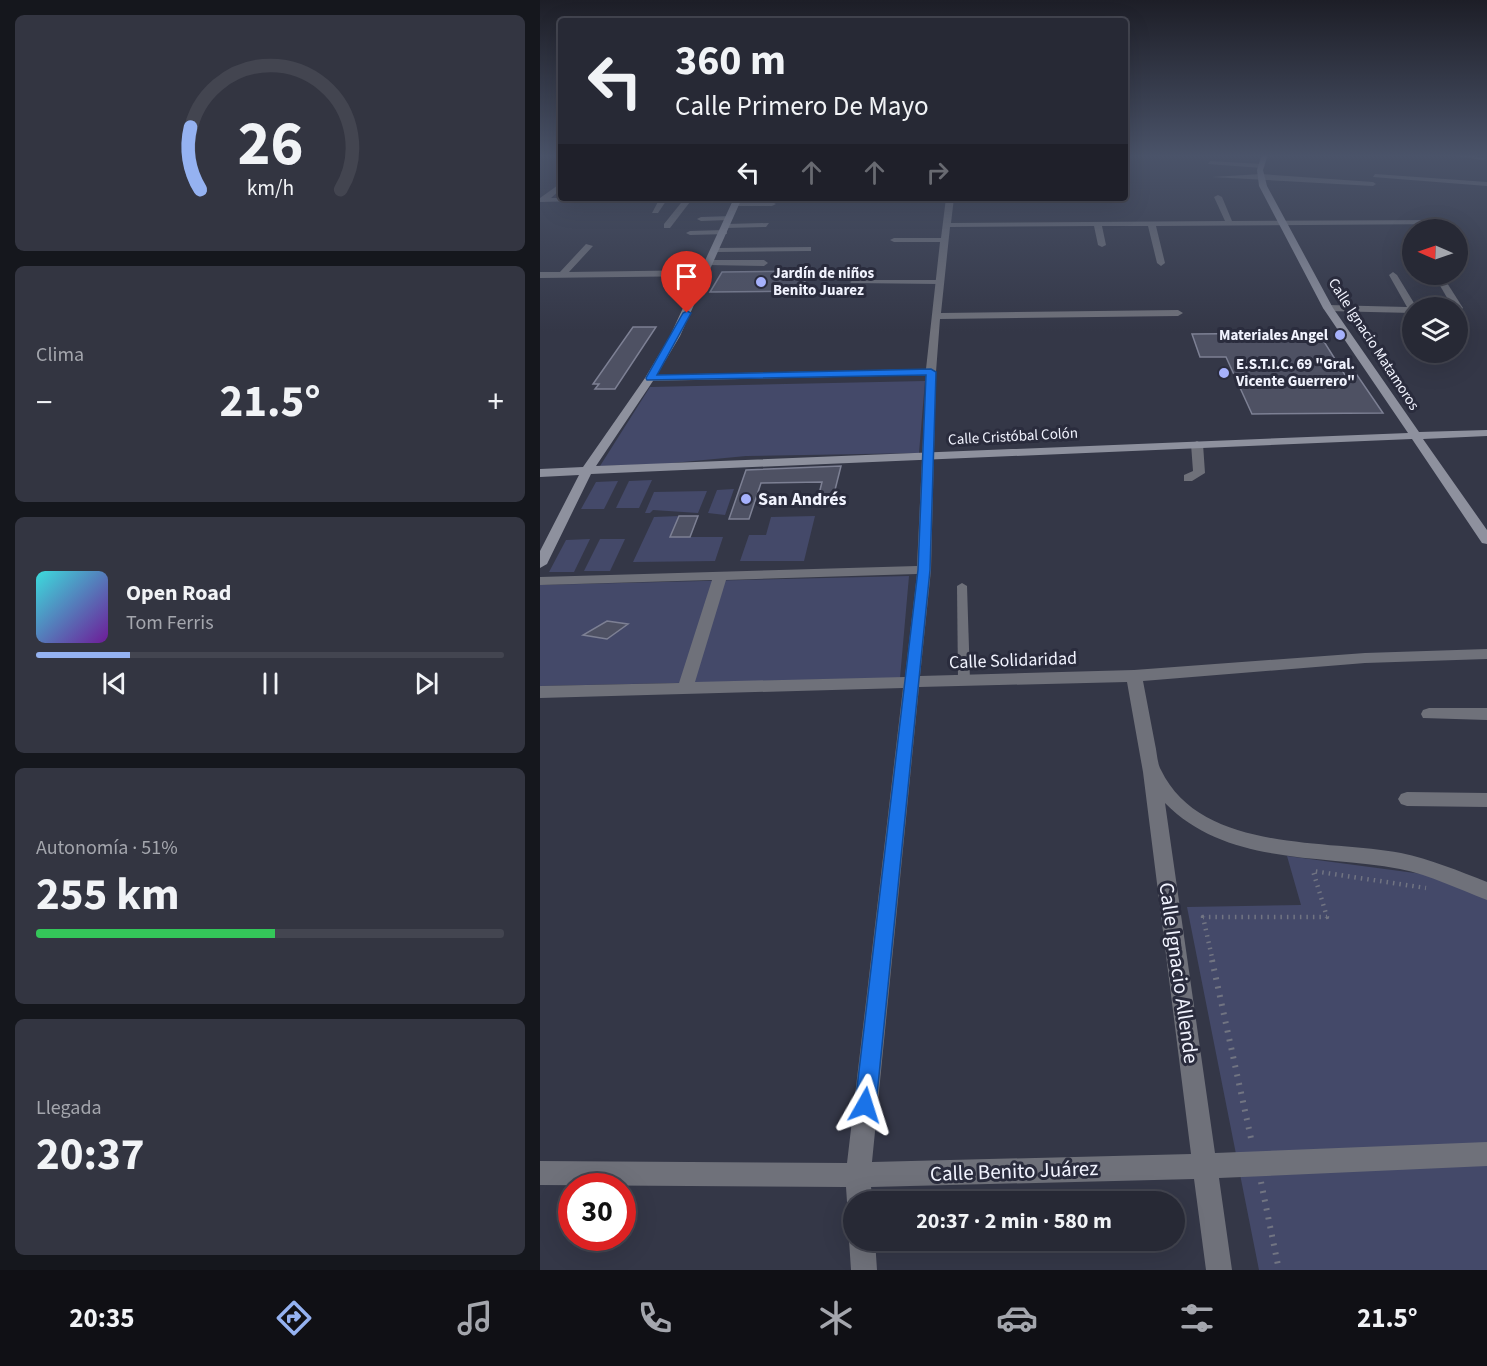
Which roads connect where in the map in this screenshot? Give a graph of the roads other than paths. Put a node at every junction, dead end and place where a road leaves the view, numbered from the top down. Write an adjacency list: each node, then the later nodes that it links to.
1 (677, 213): 15 (street)
2 (731, 213): 12 (main road)
3 (948, 213): 14 (street)
4 (1225, 213): 8 (street)
5 (1278, 213): 7 (main road, Calle Ignacio Matamoros)
6 (701, 219): 12 (street)
7 (1281, 221): 8 (street); 9 (street); 34 (main road, Calle Ignacio Matamoros)
8 (1229, 222): 11 (street)
9 (1402, 222)
10 (1097, 223): 11 (street); 14 (street); 19 (street)
11 (1151, 223): 25 (street)
12 (726, 225): 13 (street); 16 (street); 22 (main road)
13 (765, 225)
14 (946, 225): 18 (street)
15 (667, 226)
16 (690, 233)
17 (894, 240): 18 (street)
18 (943, 240): 31 (street)
19 (1102, 245)
20 (589, 246): 28 (street)
21 (808, 249): 22 (street)
22 (717, 250): 23 (main road)
23 (711, 263): 24 (street); 26 (main road)
24 (764, 263)
25 (1161, 263)
26 (706, 273): 28 (street); 39 (main road)
27 (1393, 274): 33 (street)
28 (566, 275): 29 (street); 32 (street)
29 (540, 276)
30 (853, 282): 31 (lane)
31 (939, 282): 37 (street)
32 (560, 289)
33 (1406, 297)
34 (1328, 308): 35 (street); 41 (main road, Calle Ignacio Matamoros)
35 (1402, 310)
36 (1178, 313): 37 (street)
37 (936, 316): 38 (street)
38 (931, 372): 39 (street); 43 (street)
39 (650, 378): 44 (main road)
40 (1487, 433): 41 (main road, Calle Cristóbal Colón)
41 (1414, 435): 42 (main road, Calle Cristóbal Colón); 47 (main road, Calle Ignacio Matamoros)
42 (1197, 444): 43 (main road, Calle Cristóbal Colón); 46 (street)
43 (929, 456): 44 (main road, Calle Cristóbal Colón); 49 (street)
44 (586, 472): 45 (main road, Calle Cristóbal Colón); 48 (main road)
45 (540, 473)
46 (1188, 478)
47 (1487, 540)
48 (540, 564)
49 (924, 570): 50 (street); 56 (street)
50 (721, 575): 51 (street); 57 (street)
51 (540, 581)
52 (962, 586): 55 (lane)
53 (1487, 654): 54 (street, Calle Solidaridad)
54 (1134, 676): 55 (street, Calle Solidaridad); 61 (street, Calle Ignacio Allende)
55 (964, 680): 56 (street, Calle Solidaridad)
56 (911, 683): 57 (street, Calle Solidaridad); 68 (street)
57 (685, 688): 58 (street, Calle Solidaridad)
58 (540, 692)
59 (1429, 714): 60 (street)
60 (1487, 714)
61 (1152, 772): 64 (street); 66 (street, Calle Ignacio Allende)
62 (1407, 799): 63 (street)
63 (1487, 800)
64 (1487, 891)
65 (1487, 1154): 66 (street, Calle Benito Juárez)
66 (1205, 1166): 68 (street, Calle Benito Juárez); 72 (street, Calle Ignacio Allende)
67 (540, 1173): 68 (street, Calle Benito Juárez)
68 (858, 1175): 69 (street)
69 (859, 1191)
70 (863, 1251): 71 (street)
71 (864, 1270)
72 (1219, 1270)

